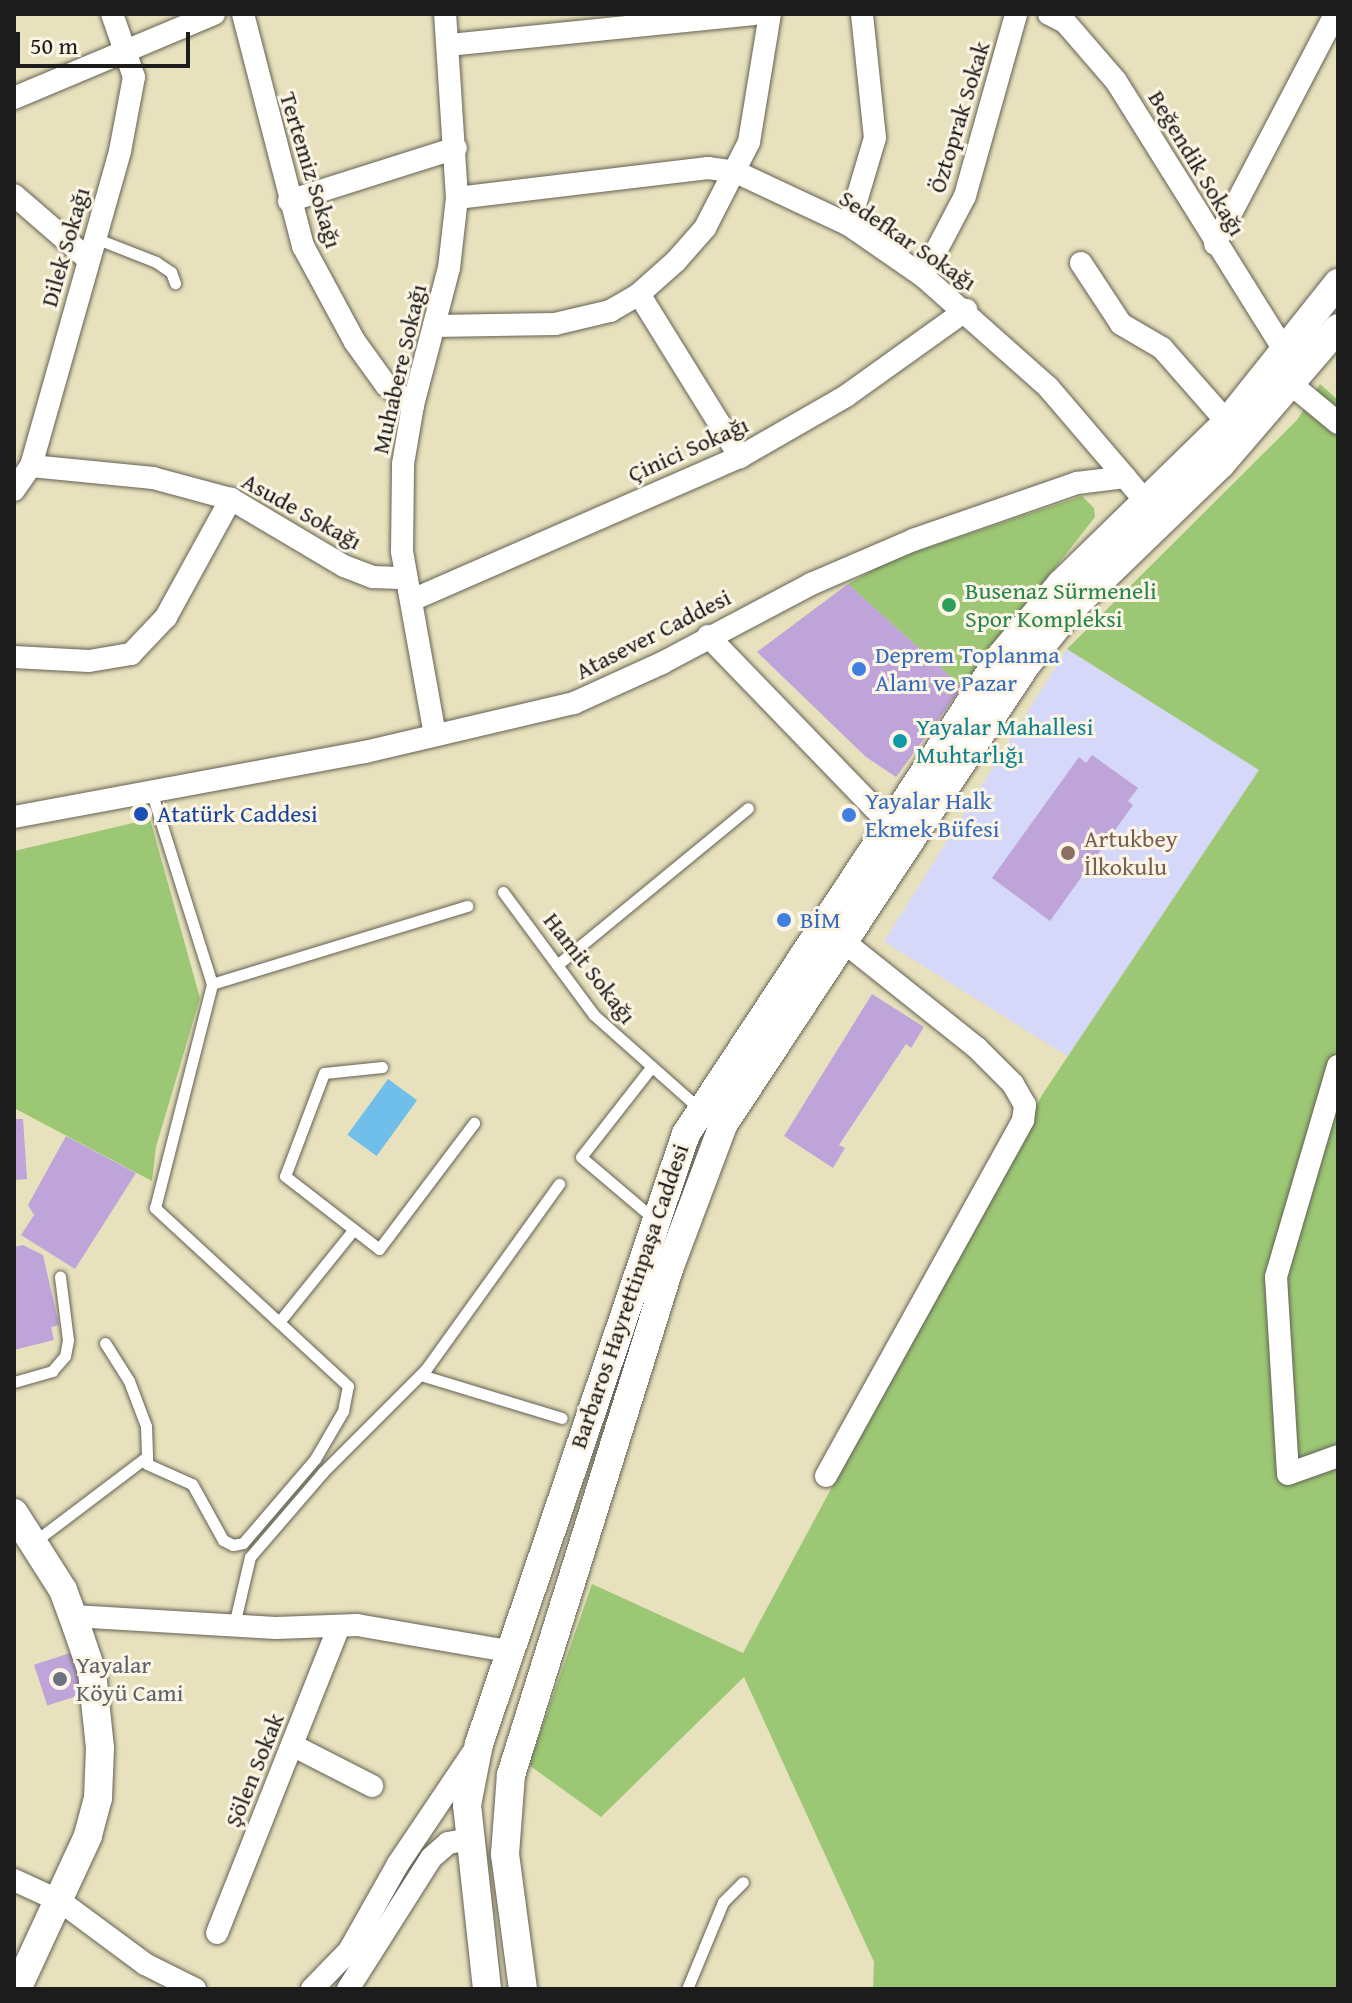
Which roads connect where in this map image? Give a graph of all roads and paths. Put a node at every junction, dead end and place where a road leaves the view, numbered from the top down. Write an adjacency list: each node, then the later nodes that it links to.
1 (112, 14): 13 (street, Dilek Sokağı)
2 (214, 14): 13 (street)
3 (243, 14): 19 (street, Tertemiz Sokağı)
4 (445, 14): 12 (street, Muhabere Sokağı)
5 (753, 14): 11 (street)
6 (770, 14): 16 (street)
7 (862, 14): 20 (street)
8 (1016, 14): 24 (street, Öztoprak Sokak)
9 (1049, 14): 21 (street, Beğendik Sokağı)
10 (1335, 14): 21 (street)
11 (646, 19): 12 (street)
12 (449, 45): 15 (street, Muhabere Sokağı)
13 (125, 51): 14 (street); 22 (street, Dilek Sokağı)
14 (14, 98)
15 (456, 148): 18 (street, Muhabere Sokağı); 19 (street)
16 (736, 172): 18 (street, Sedefkar Sokağı); 20 (street, Sedefkar Sokağı); 27 (street)
17 (14, 195): 22 (street)
18 (457, 198): 29 (street, Muhabere Sokağı)
19 (289, 201): 32 (street, Tertemiz Sokağı)
20 (849, 225): 24 (street, Sedefkar Sokağı)
21 (1215, 244): 31 (street, Beğendik Sokağı)
22 (91, 249): 25 (lane); 36 (street, Dilek Sokağı)
23 (1081, 263): 33 (street)
24 (923, 276): 28 (street, Sedefkar Sokağı)
25 (175, 283)
26 (1338, 283): 31 (street, Barbaros Hayrettinpaşa Caddesi)
27 (639, 294): 29 (street); 35 (street)
28 (966, 310): 35 (street, Çinici Sokağı); 37 (street, Sedefkar Sokağı)
29 (434, 326): 32 (street, Muhabere Sokağı)
30 (1338, 328): 31 (street, Barbaros Hayrettinpaşa Caddesi)
31 (1284, 369): 33 (street, Barbaros Hayrettinpaşa Caddesi); 34 (street, Beğendik Sokağı); 48 (street, Barbaros Hayrettinpaşa Caddesi)
32 (413, 405): 41 (street, Muhabere Sokağı)
33 (1227, 422): 40 (street, Barbaros Hayrettinpaşa Caddesi)
34 (1338, 423)
35 (740, 457): 41 (street, Çinici Sokağı)
36 (31, 466): 38 (street, Dilek Sokağı); 39 (street, Asude Sokağı)
37 (1125, 477): 40 (street); 42 (street, Atasever Caddesi)
38 (14, 490)
39 (231, 499): 41 (street, Asude Sokağı); 43 (street)
40 (1146, 502): 48 (street, Barbaros Hayrettinpaşa Caddesi)
41 (409, 589): 44 (street, Muhabere Sokağı)
42 (708, 636): 44 (street, Atasever Caddesi); 48 (street)
43 (14, 657)
44 (435, 735): 45 (street, Atasever Caddesi)
45 (151, 791): 47 (street, Atasever Caddesi); 53 (lane)
46 (748, 808): 52 (lane)
47 (14, 817)
48 (897, 832): 51 (street, Barbaros Hayrettinpaşa Caddesi); 57 (street, Barbaros Hayrettinpaşa Caddesi)
49 (503, 892): 52 (lane, Hamit Sokağı)
50 (467, 906): 53 (lane)
51 (843, 941): 57 (street, Barbaros Hayrettinpaşa Caddesi); 70 (street)
52 (557, 965): 56 (lane, Hamit Sokağı)
53 (212, 984): 63 (lane)
54 (1338, 1066): 68 (street)
55 (382, 1067): 61 (lane)
56 (649, 1070): 57 (lane, Hamit Sokağı); 60 (lane)
57 (712, 1117): 60 (street, Barbaros Hayrettinpaşa Caddesi); 92 (street, Barbaros Hayrettinpaşa Caddesi)
58 (474, 1123): 61 (lane)
59 (559, 1184): 65 (lane)
60 (654, 1219): 76 (street, Barbaros Hayrettinpaşa Caddesi)
61 (354, 1229): 63 (lane)
62 (60, 1277): 66 (lane)
63 (279, 1322): 69 (lane)
64 (105, 1343): 69 (lane)
65 (421, 1375): 67 (lane); 74 (lane)
66 (14, 1382)
67 (562, 1418)
68 (1338, 1456)
69 (145, 1458): 72 (lane)
70 (826, 1476)
71 (14, 1513): 72 (street)
72 (34, 1542): 73 (street)
73 (73, 1616): 74 (street); 83 (street)
74 (234, 1625): 75 (street)
75 (339, 1626): 76 (street); 78 (street, Şölen Sokak)
76 (507, 1651): 77 (street, Barbaros Hayrettinpaşa Caddesi)
77 (479, 1744): 80 (street, Barbaros Hayrettinpaşa Caddesi); 89 (street)
78 (292, 1745): 79 (street); 84 (street, Şölen Sokak)
79 (372, 1786)
80 (470, 1839): 90 (street); 91 (street, Barbaros Hayrettinpaşa Caddesi)
81 (14, 1880): 83 (street)
82 (743, 1882): 93 (lane)
83 (60, 1901): 85 (street); 86 (street)
84 (217, 1933)
85 (145, 1964): 87 (street); 88 (street)
86 (17, 1989)
87 (158, 1989)
88 (195, 1989)
89 (312, 1989)
90 (348, 1989)
91 (487, 1989)
92 (523, 1989)
93 (687, 1989)

